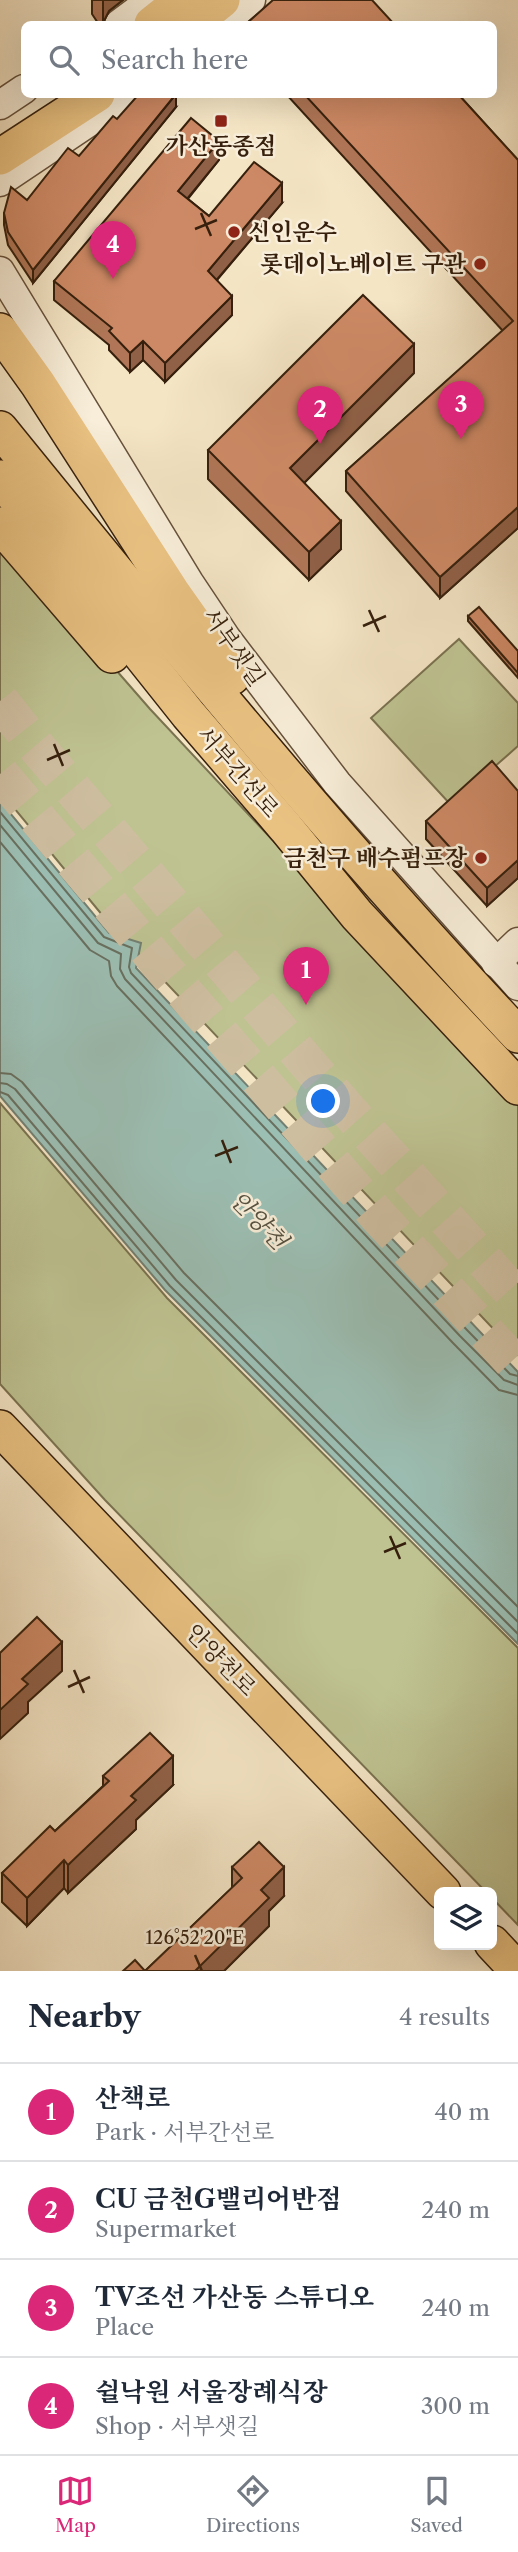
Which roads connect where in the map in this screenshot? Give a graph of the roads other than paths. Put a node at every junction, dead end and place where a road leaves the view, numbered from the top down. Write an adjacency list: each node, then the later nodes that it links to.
1 (151, 0): 5 (street)
2 (182, 0): 6 (main road)
3 (222, 0): 7 (main road)
4 (251, 0): 8 (street)
5 (123, 21)
6 (156, 21)
7 (196, 21)
8 (226, 21)
9 (21, 91): 13 (street)
10 (49, 98): 14 (main road)
11 (91, 98): 15 (main road)
12 (125, 98): 16 (street)
13 (0, 105)
14 (0, 128)
15 (0, 156)
16 (0, 182)
17 (0, 271): 25 (street, 서부샛길)
18 (0, 331): 22 (main road)
19 (0, 429): 22 (main road, 서부간선로)
20 (0, 478): 23 (main road, 서부간선로)
21 (0, 525): 23 (main road)
22 (389, 892): 27 (main road, 서부간선로)
23 (357, 915): 28 (main road, 서부간선로)
24 (518, 942): 25 (street)
25 (496, 963): 26 (street, 서부샛길)
26 (518, 986)
27 (518, 1035)
28 (518, 1087)
29 (0, 1428): 30 (main road, 안양천로)
30 (438, 1887)
31 (497, 1948): 32 (main road)
32 (518, 1971)

